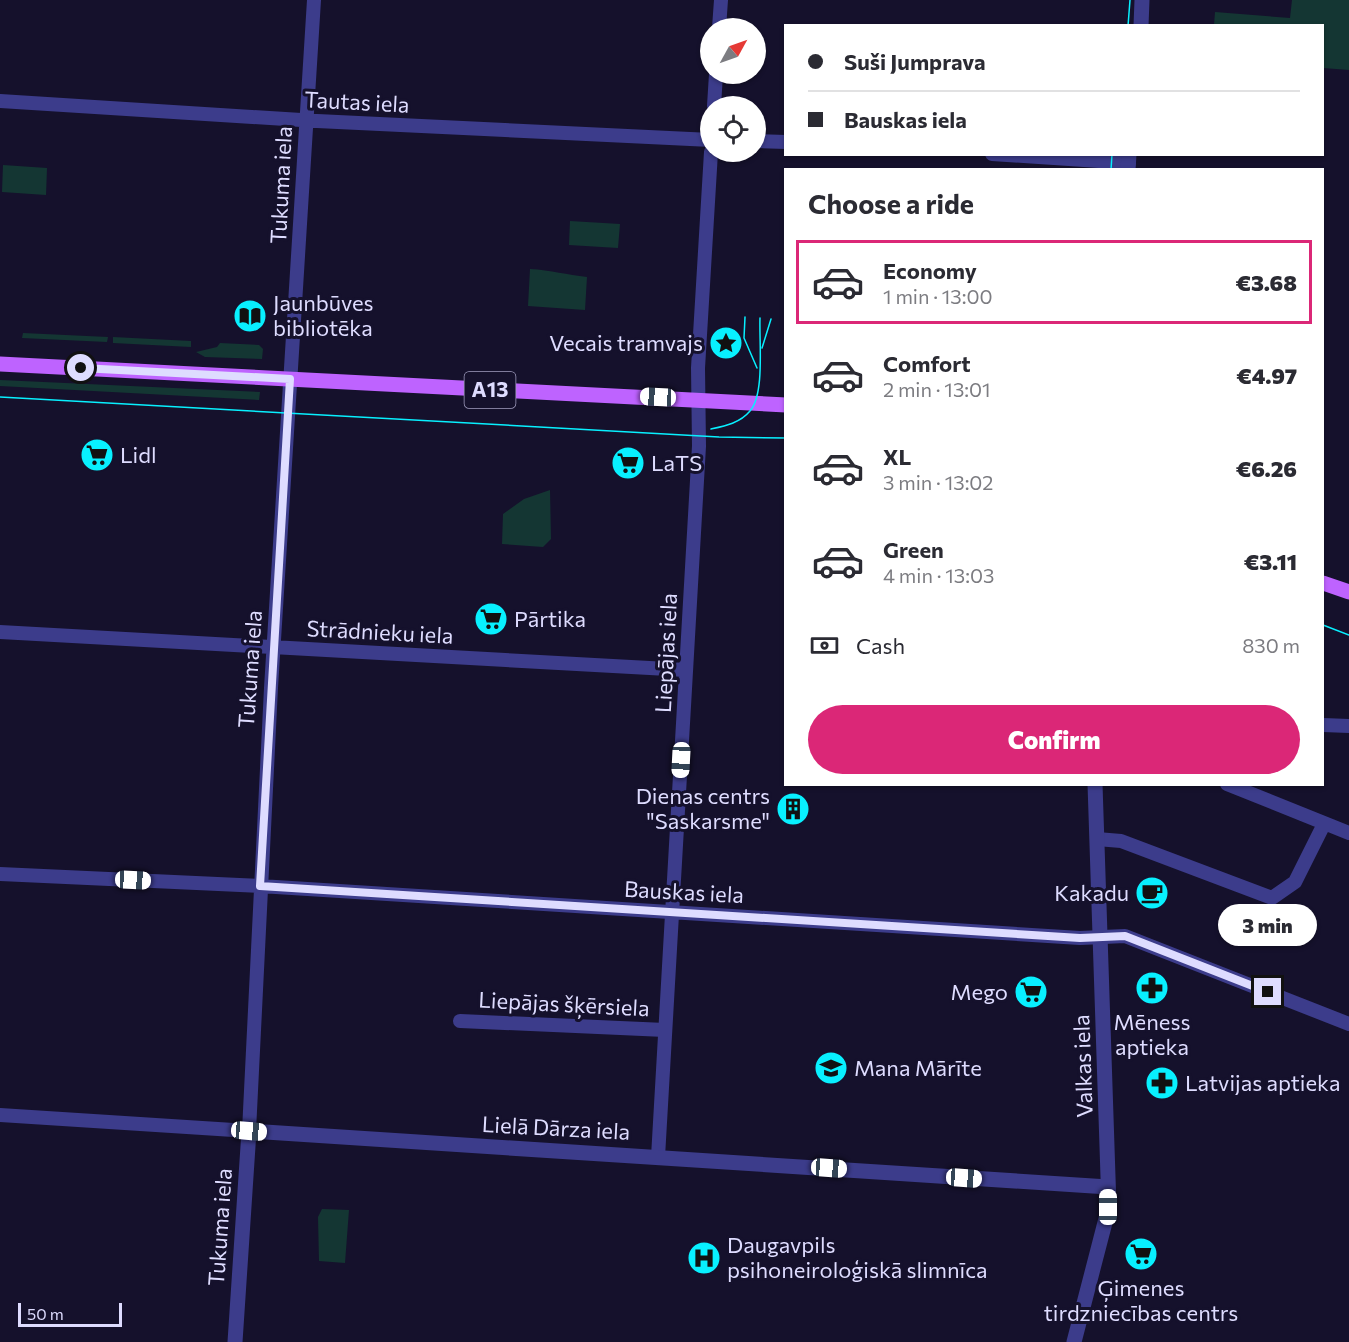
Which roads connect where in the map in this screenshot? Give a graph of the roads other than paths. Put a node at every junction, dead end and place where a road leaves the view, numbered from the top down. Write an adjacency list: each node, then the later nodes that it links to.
1 (314, 0): 7 (street, Tukuma iela)
2 (721, 0): 4 (street)
3 (1142, 0): 5 (street)
4 (720, 18)
5 (1141, 24)
6 (0, 101): 7 (street, Tautas iela)
7 (307, 120): 8 (street, Tautas iela); 15 (street, Tukuma iela)
8 (700, 139)
9 (766, 141): 10 (street)
10 (784, 142)
11 (1026, 156): 13 (street)
12 (710, 162): 16 (street, Liepājas iela)
13 (1129, 162)
14 (0, 364): 15 (main road, A13)
15 (290, 379): 16 (main road, A13); 21 (street, Tukuma iela)
16 (698, 399): 17 (main road, A13); 22 (street, Liepājas iela)
17 (784, 405)
18 (1324, 583): 19 (main road)
19 (1349, 592)
20 (0, 632): 21 (street, Strādnieku iela)
21 (274, 648): 22 (street, Strādnieku iela); 31 (street, Tukuma iela)
22 (686, 670): 32 (street, Liepājas iela)
23 (1324, 725): 24 (street)
24 (1349, 726)
25 (1095, 786): 29 (street, Valkas iela)
26 (1232, 786): 27 (street)
27 (1324, 824): 28 (street); 29 (street)
28 (1349, 833)
29 (1097, 839): 33 (street, Valkas iela)
30 (0, 874): 31 (street, Bauskas iela)
31 (260, 886): 32 (street, Bauskas iela); 38 (street, Tukuma iela)
32 (672, 912): 33 (street, Bauskas iela); 36 (street, Liepājas iela)
33 (1100, 938): 35 (street, Bauskas iela); 40 (street, Valkas iela)
34 (460, 1021): 36 (street, Liepājas šķērsiela)
35 (1349, 1024)
36 (665, 1030): 39 (street, Liepājas iela)
37 (0, 1115): 38 (street, Lielā Dārza iela)
38 (249, 1131): 39 (street, Lielā Dārza iela); 41 (street, Tukuma iela)
39 (658, 1156): 40 (street, Lielā Dārza iela)
40 (1108, 1187): 42 (street, Valkas iela)
41 (235, 1342)
42 (1074, 1342)

